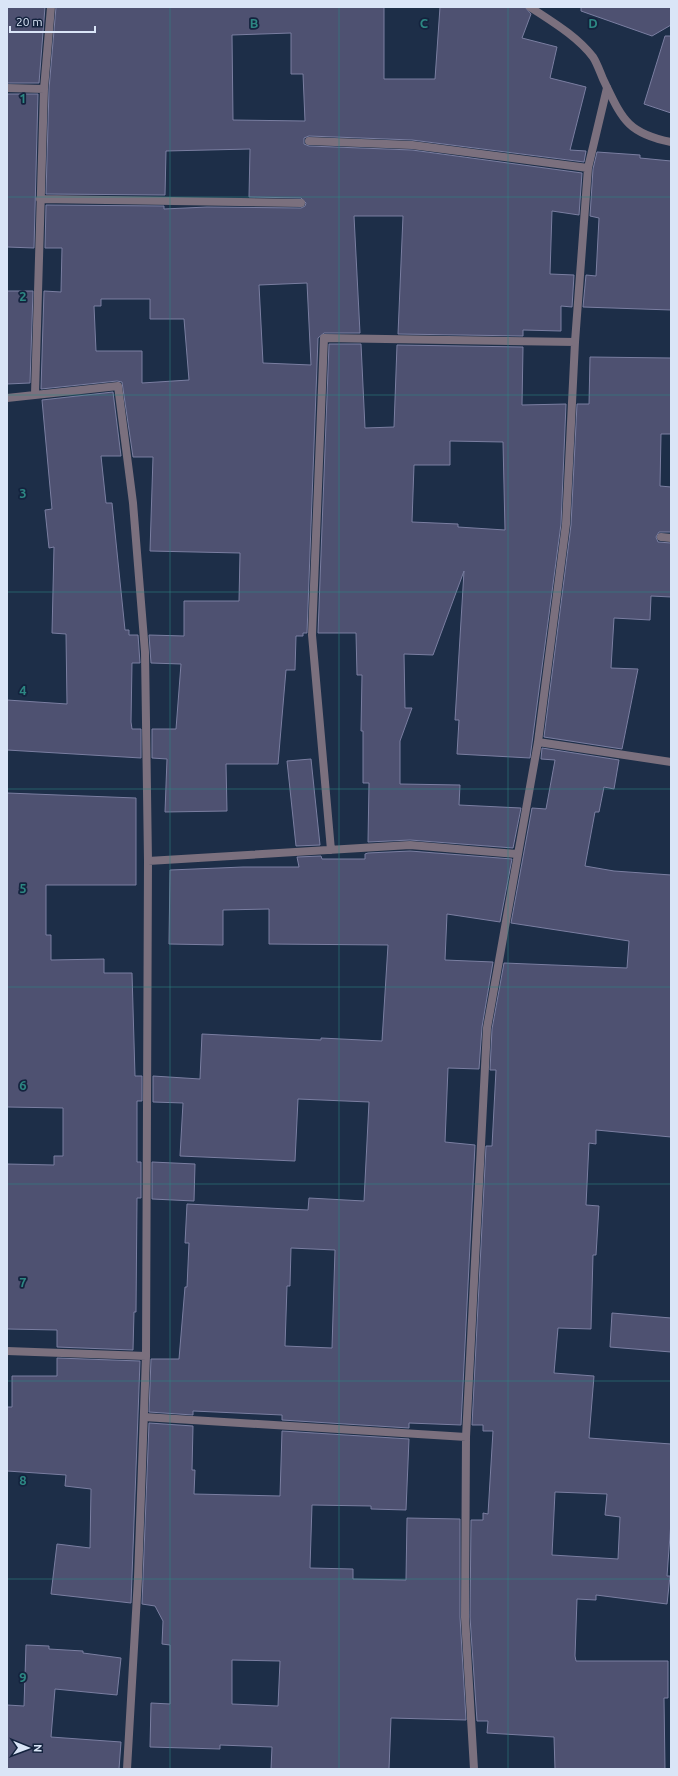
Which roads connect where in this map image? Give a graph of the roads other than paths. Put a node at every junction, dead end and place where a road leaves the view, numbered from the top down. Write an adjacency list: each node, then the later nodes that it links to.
1 (51, 7): 5 (street)
2 (530, 7): 4 (street)
3 (7, 88): 5 (street)
4 (607, 88): 7 (street); 8 (street)
5 (44, 89): 9 (street)
6 (309, 140): 8 (street)
7 (671, 142)
8 (588, 168): 11 (street)
9 (40, 199): 10 (street); 12 (street)
10 (301, 203)
11 (575, 342): 16 (street); 18 (street)
12 (36, 394): 13 (street); 20 (street)
13 (7, 398)
14 (661, 537): 15 (street)
15 (671, 538)
16 (538, 742): 17 (street); 19 (street)
17 (671, 762)
18 (331, 850): 19 (street); 20 (street)
19 (517, 854): 24 (street)
20 (148, 861): 22 (street)
21 (7, 1351): 22 (street)
22 (146, 1356): 23 (street)
23 (144, 1417): 24 (street); 25 (street)
24 (466, 1437): 26 (street)
25 (127, 1769)
26 (474, 1769)

